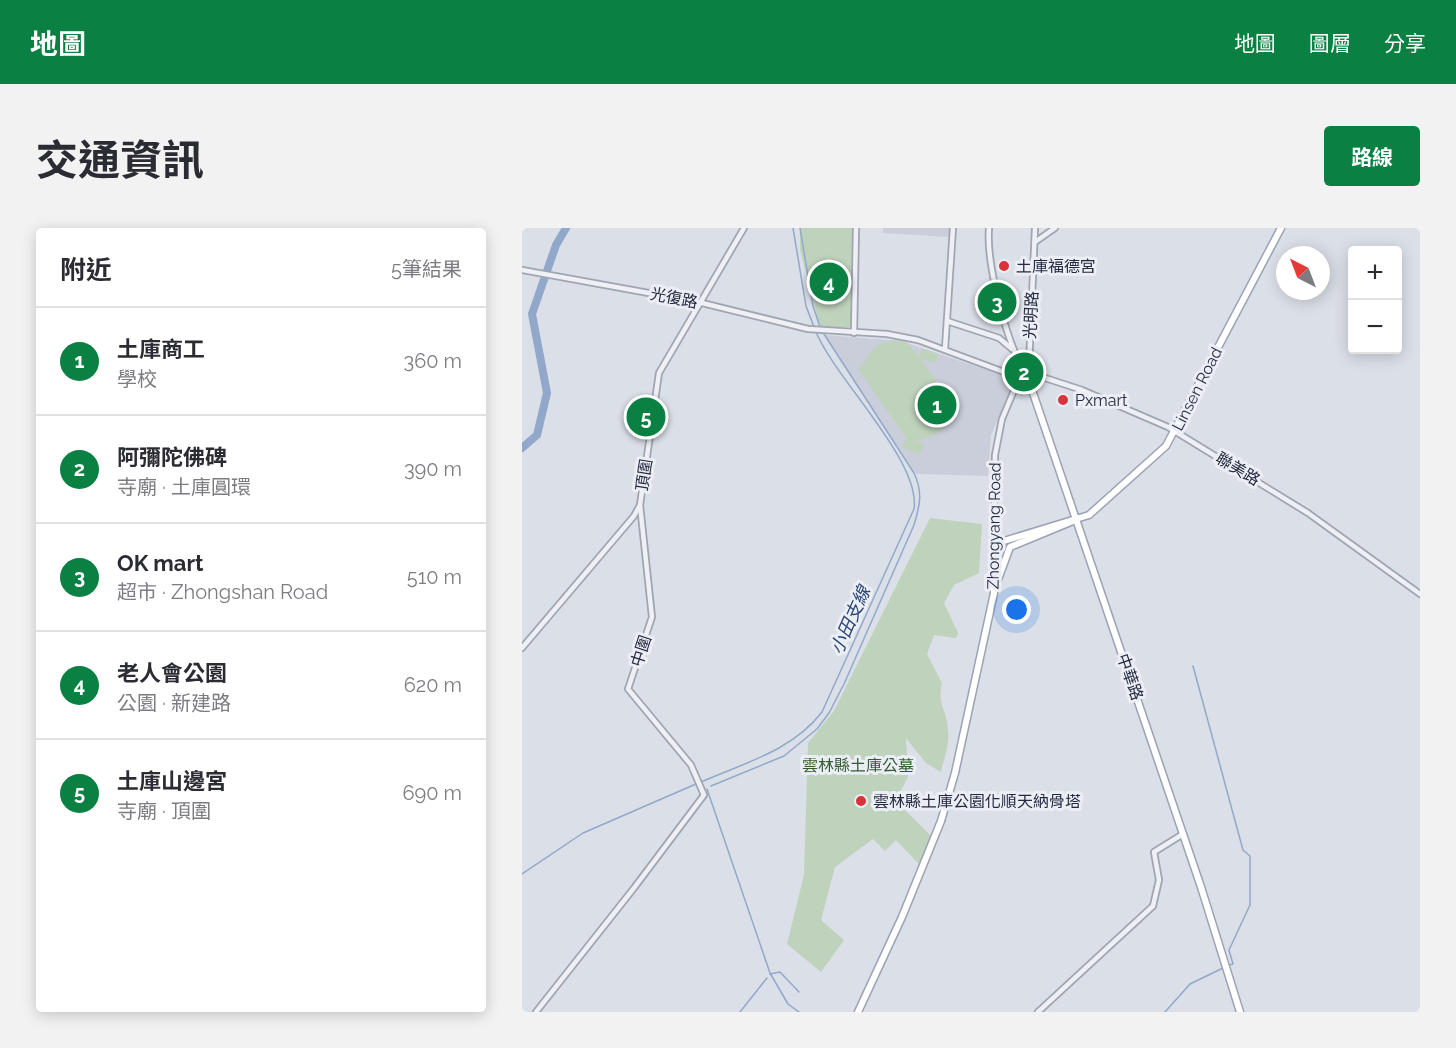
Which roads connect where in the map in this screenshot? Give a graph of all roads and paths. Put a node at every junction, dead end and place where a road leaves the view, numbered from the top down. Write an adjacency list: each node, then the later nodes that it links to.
1 (744, 228): 10 (street, 頂圍)
2 (856, 228): 12 (street)
3 (953, 228): 11 (street)
4 (989, 228): 13 (street)
5 (1035, 228): 8 (street, 光明路)
6 (1055, 228): 8 (street)
7 (1281, 228): 21 (main road, Linsen Road)
8 (1035, 242): 15 (street, 光明路)
9 (522, 270): 10 (street, 光復路)
10 (698, 302): 12 (street, 光復路); 22 (street, 頂圍)
11 (947, 321): 13 (street); 14 (street)
12 (854, 333): 14 (street)
13 (1012, 349): 16 (street)
14 (945, 350): 17 (street)
15 (1029, 365): 16 (street); 18 (street)
16 (1021, 366): 17 (street)
17 (1012, 375): 19 (street)
18 (1039, 376): 20 (street); 21 (street, 聯美路)
19 (1015, 388): 20 (street); 24 (street, Zhongyang Road)
20 (1032, 390): 23 (main road, 中華路)
21 (1175, 431): 23 (main road, Linsen Road); 26 (street, 聯美路)
22 (640, 505): 27 (street, 頂圍); 29 (street, 中圍)
23 (1076, 518): 24 (main road, Linsen Road); 25 (main road, Linsen Road); 28 (main road, 中華路)
24 (994, 544): 25 (main road, Zhongyang Road)
25 (994, 593): 30 (main road, Zhongyang Road)
26 (1420, 594)
27 (522, 648)
28 (1183, 834): 31 (street); 32 (main road, 中華路)
29 (536, 1012)
30 (858, 1012)
31 (1038, 1012)
32 (1240, 1012)

